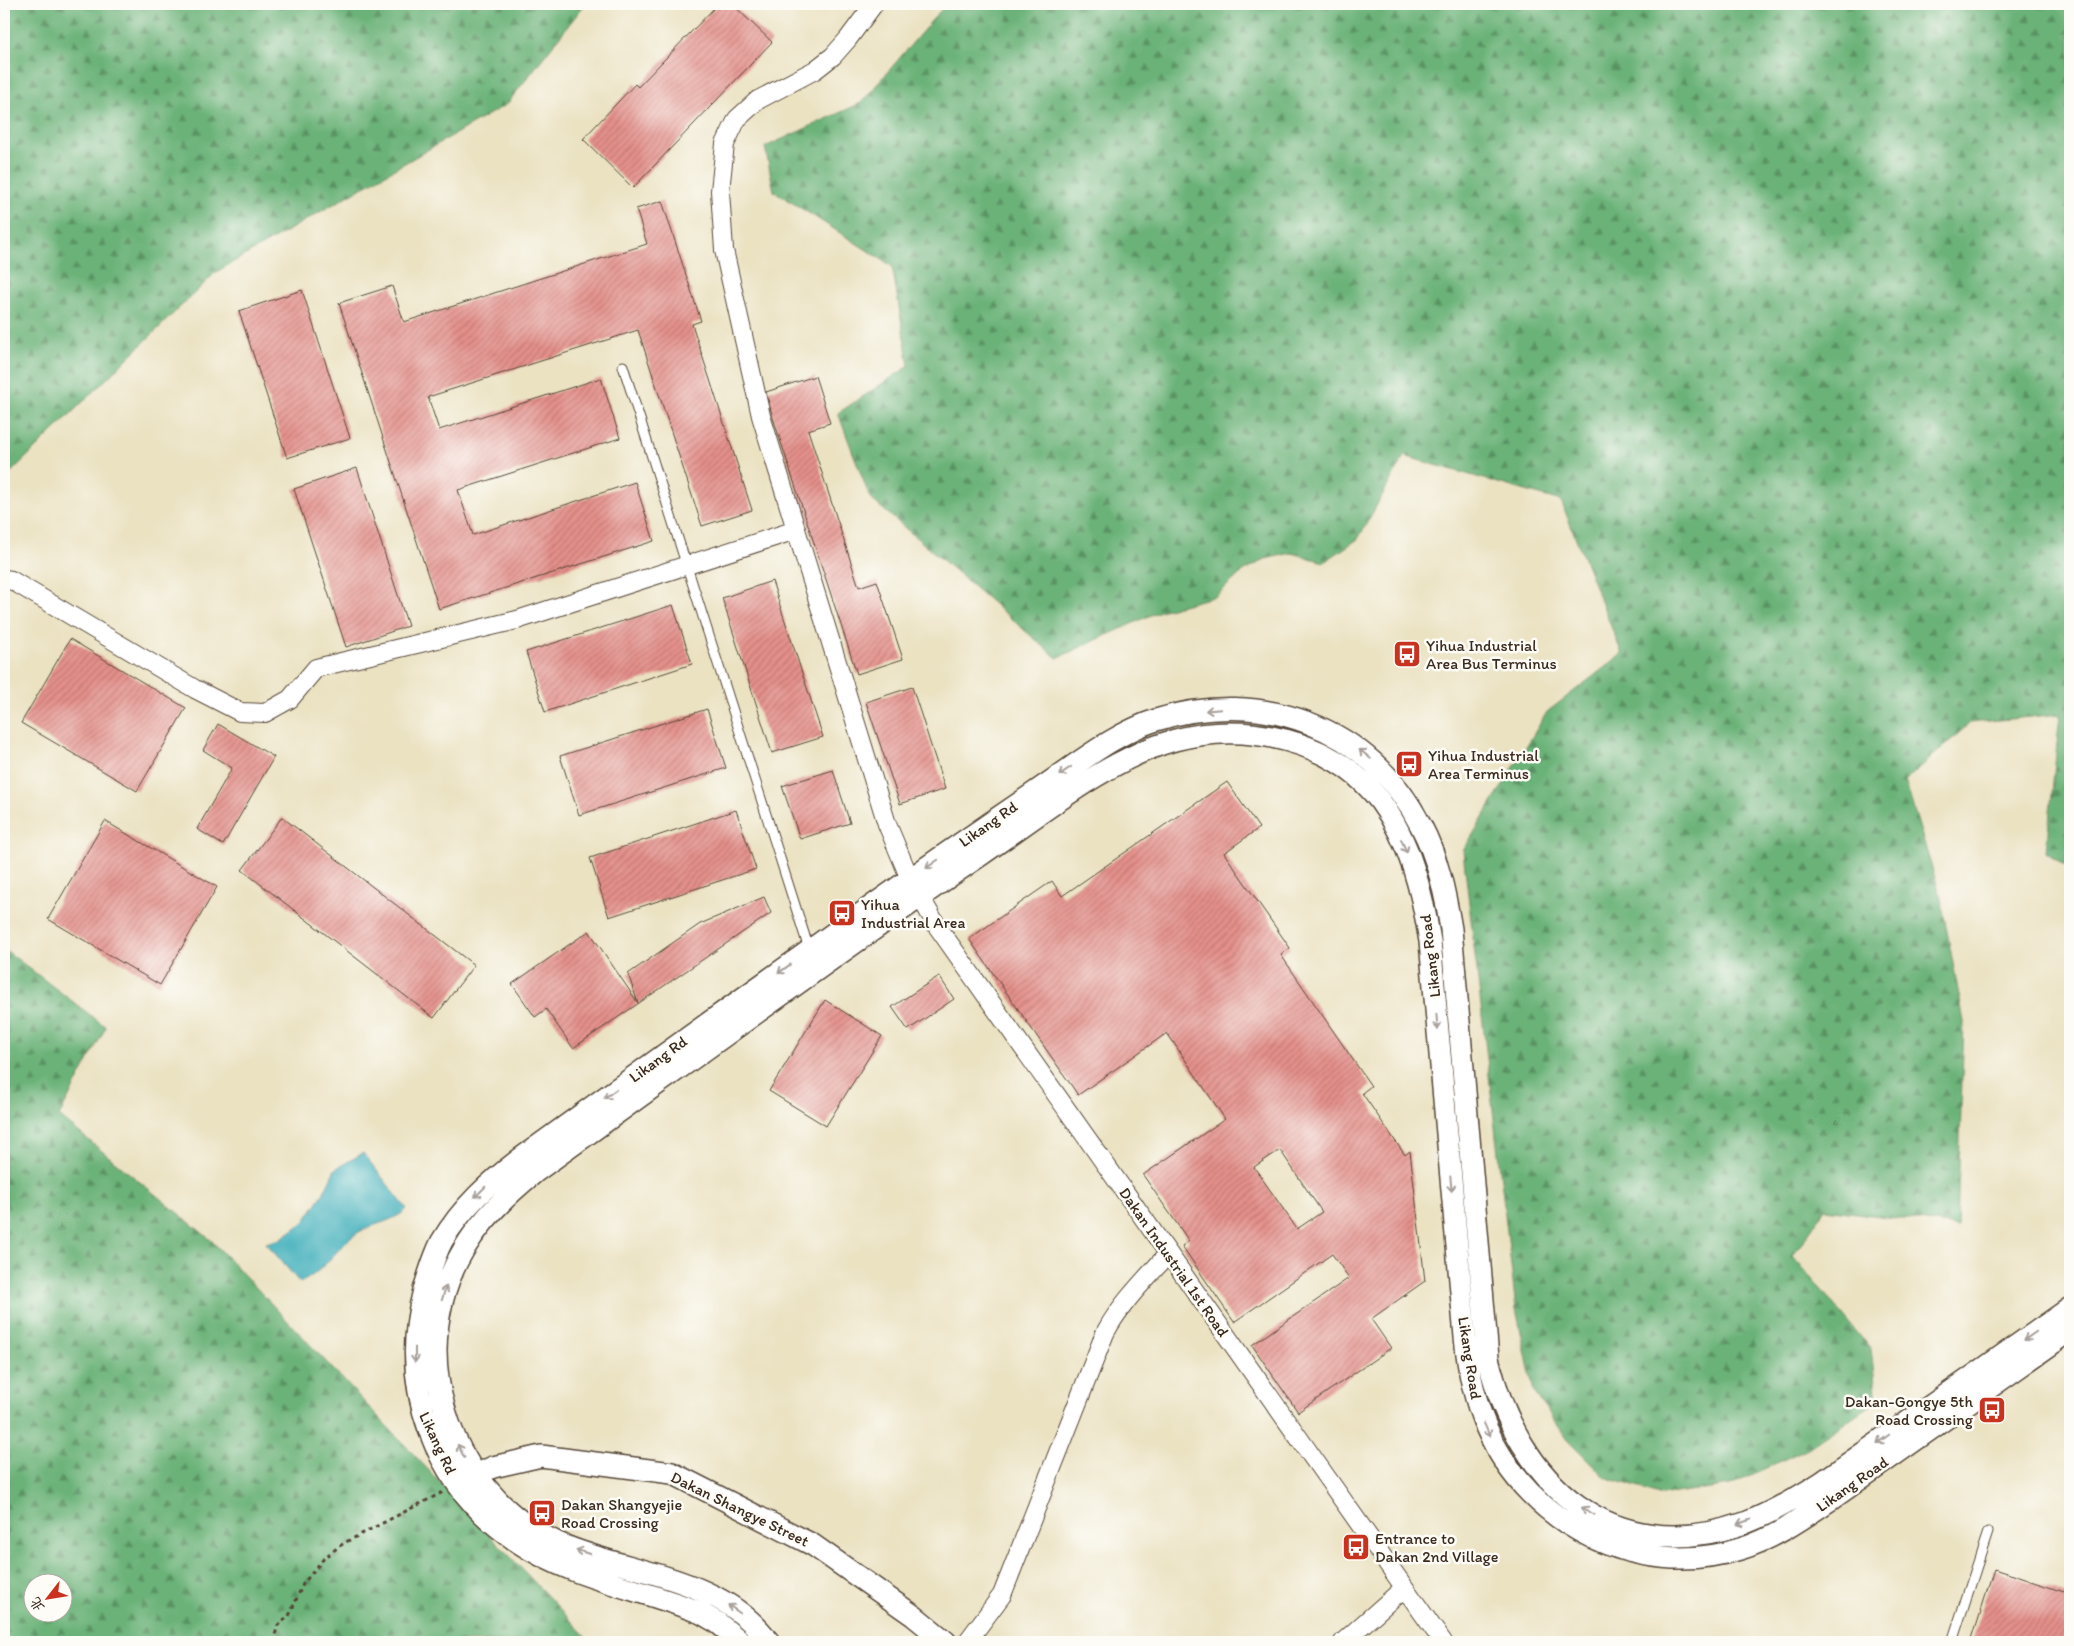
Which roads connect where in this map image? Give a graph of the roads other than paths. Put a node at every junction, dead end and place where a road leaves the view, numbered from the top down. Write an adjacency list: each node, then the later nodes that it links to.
1 (874, 4): 3 (street, Dakan Industrial 1st Road)
2 (623, 366): 4 (lane)
3 (796, 530): 4 (street); 6 (street, Dakan Industrial 1st Road)
4 (687, 566): 5 (street); 7 (lane)
5 (4, 580)
6 (914, 888): 7 (street, Likang Rd); 8 (street, Dakan Industrial 1st Road); 9 (street, Likang Road, one-way to 6); 10 (street, Likang Road, one-way to 10); 11 (street, Likang Rd, one-way to 6)
7 (810, 950): 11 (street, Likang Rd, one-way to 11)
8 (1168, 1254): 13 (street, Dakan Industrial 1st Road); 17 (street)
9 (2070, 1308)
10 (2070, 1331)
11 (467, 1480): 14 (street, Likang Rd); 15 (street, Likang Rd, one-way to 11); 16 (street, Dakan Shangye Street)
12 (1988, 1532): 20 (lane)
13 (1404, 1588): 18 (street); 19 (street, Dakan Industrial 1st Road)
14 (741, 1642)
15 (769, 1642)
16 (946, 1642)
17 (967, 1642)
18 (1343, 1642)
19 (1443, 1642)
20 (1952, 1642)

